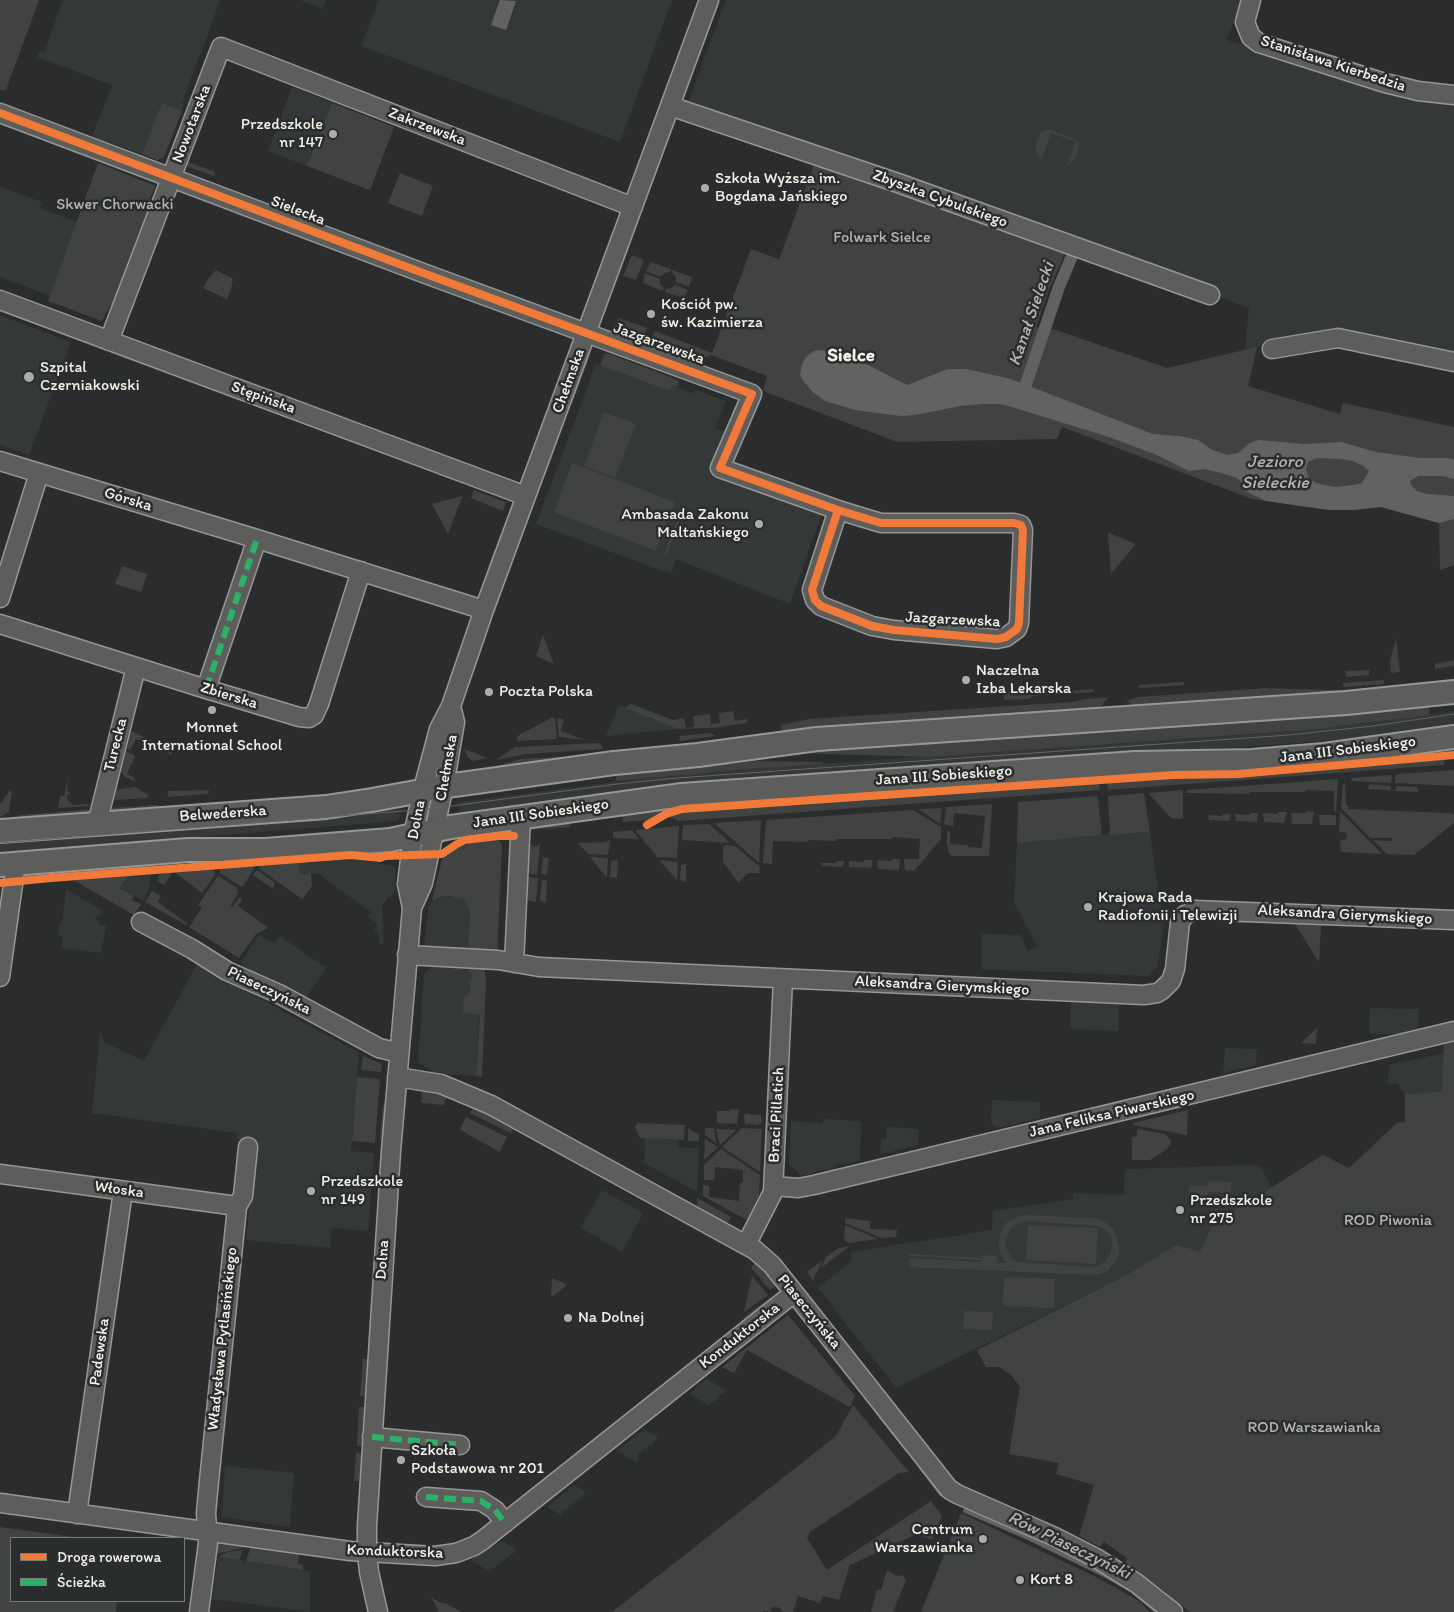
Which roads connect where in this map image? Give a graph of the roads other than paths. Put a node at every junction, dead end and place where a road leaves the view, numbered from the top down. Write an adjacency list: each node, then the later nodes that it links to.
1 (709, 0): 5 (street, Chełmska)
2 (1251, 0): 4 (street, Stanisława Kierbedzia)
3 (221, 47): 7 (street, Nowotarska); 8 (street, Zakrzewska)
4 (1454, 95)
5 (670, 106): 8 (street, Chełmska); 9 (street, Zbyszka Cybulskiego)
6 (0, 113): 7 (street, Sielecka)
7 (171, 178): 11 (street, Sielecka); 12 (street, Nowotarska)
8 (633, 207): 11 (street, Chełmska)
9 (1210, 295)
10 (0, 300): 12 (street, Stępińska)
11 (587, 332): 17 (street, Chełmska); 18 (street, Jazgarzewska)
12 (110, 341): 17 (street, Stępińska)
13 (1272, 349): 14 (street)
14 (1454, 362)
15 (0, 460): 16 (street, Górska)
16 (39, 473): 19 (street, Górska); 21 (street)
17 (526, 496): 22 (street, Chełmska)
18 (838, 510): 18 (street, Jazgarzewska)
19 (257, 539): 20 (street, Górska); 25 (street)
20 (362, 571): 22 (street, Górska); 25 (street, Zbierska)
21 (0, 598)
22 (484, 610): 28 (street, Chełmska)
23 (0, 624): 24 (street, Zbierska)
24 (136, 667): 25 (street, Zbierska); 30 (street, Turecka)
25 (206, 689)
26 (1454, 692): 28 (main road)
27 (1454, 737): 29 (main road, Jana III Sobieskiego)
28 (434, 789): 30 (main road, Belwederska); 32 (street, Chełmska); 33 (street, Dolna)
29 (521, 817): 32 (main road, Jana III Sobieskiego); 39 (street)
30 (97, 824): 31 (main road, Belwederska)
31 (0, 830)
32 (436, 830): 33 (main road, Belwederska); 35 (street, Dolna)
33 (413, 835): 34 (main road, Belwederska); 35 (street, Dolna)
34 (8, 864): 40 (street)
35 (412, 908): 38 (street, Dolna)
36 (1454, 920): 41 (street, Aleksandra Gierymskiego)
37 (141, 922): 43 (street, Piaseczyńska)
38 (407, 955): 39 (street, Aleksandra Gierymskiego); 43 (street, Dolna)
39 (514, 963): 41 (street, Aleksandra Gierymskiego)
40 (0, 977)
41 (783, 978): 47 (street, Braci Pillatich)
42 (1451, 1032): 47 (street, Jana Feliksa Piwarskiego)
43 (399, 1053): 44 (street, Dolna)
44 (397, 1077): 50 (street, Piaseczyńska); 52 (street, Dolna)
45 (248, 1147): 49 (street, Władysława Pytlasińskiego)
46 (0, 1174): 48 (street, Włoska)
47 (774, 1186): 50 (street, Braci Pillatich)
48 (123, 1191): 49 (street, Włoska); 56 (street, Padewska)
49 (237, 1206): 58 (street, Władysława Pytlasińskiego)
50 (746, 1245): 51 (street, Piaseczyńska)
51 (794, 1293): 57 (street, Konduktorska); 62 (street, Piaseczyńska)
52 (372, 1437): 53 (street); 59 (street, Dolna)
53 (460, 1445)
54 (426, 1496): 57 (street)
55 (0, 1503): 56 (street, Konduktorska)
56 (77, 1514): 58 (street, Konduktorska)
57 (505, 1523): 59 (street, Konduktorska)
58 (207, 1532): 59 (street, Konduktorska); 60 (street, Władysława Pytlasińskiego)
59 (366, 1553): 61 (street, Dolna)
60 (199, 1612)
61 (378, 1612)
62 (1173, 1612)

